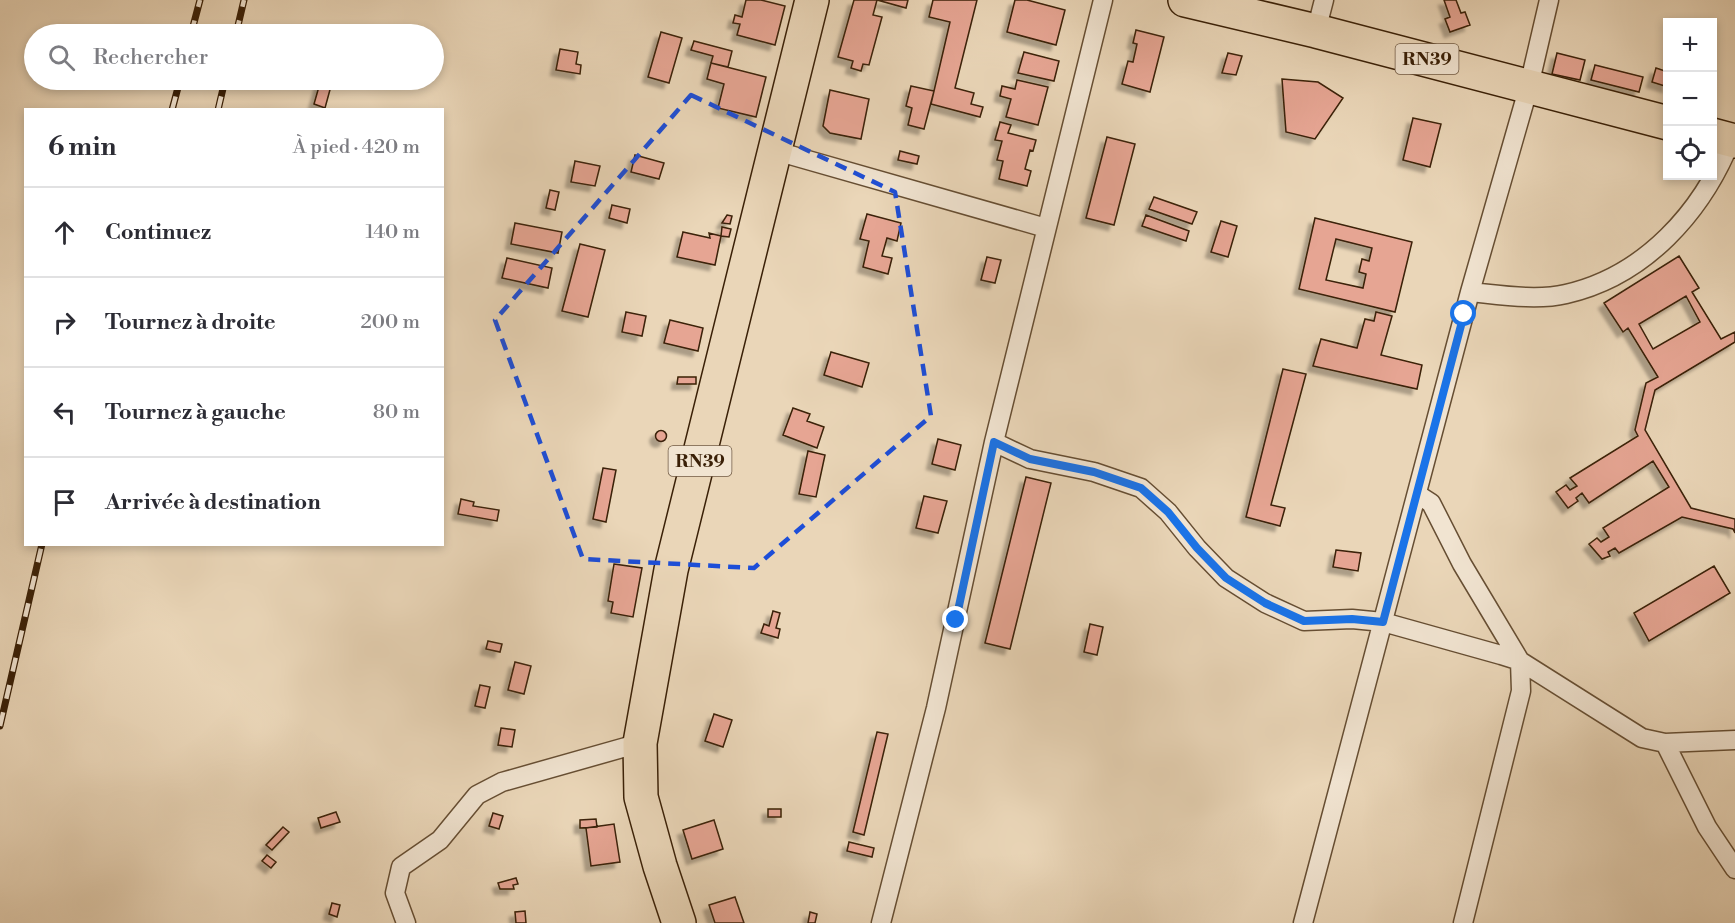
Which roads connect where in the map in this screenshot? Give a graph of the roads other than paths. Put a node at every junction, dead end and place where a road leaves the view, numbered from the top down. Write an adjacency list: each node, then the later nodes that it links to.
1 (812, 0): 9 (highway, RN39)
2 (1103, 0): 10 (street)
3 (1185, 0): 5 (highway, RN39)
4 (1549, 0): 6 (street)
5 (1320, 15): 6 (highway, RN39)
6 (1529, 86): 7 (highway, RN39); 11 (street)
7 (1663, 122)
8 (1726, 139): 11 (street)
9 (776, 151): 10 (street); 17 (highway, RN39)
10 (1046, 228): 12 (street)
11 (1470, 292): 13 (street)
12 (994, 442): 14 (street); 22 (street)
13 (1417, 494): 14 (street); 15 (street)
14 (1383, 622): 15 (street); 23 (street)
15 (1520, 661): 18 (street); 24 (street)
16 (1735, 741): 18 (street)
17 (640, 743): 20 (street); 21 (highway, RN39)
18 (1665, 743): 19 (street)
19 (1735, 869)
20 (406, 923)
21 (679, 923)
22 (881, 923)
23 (1303, 923)
24 (1463, 923)

